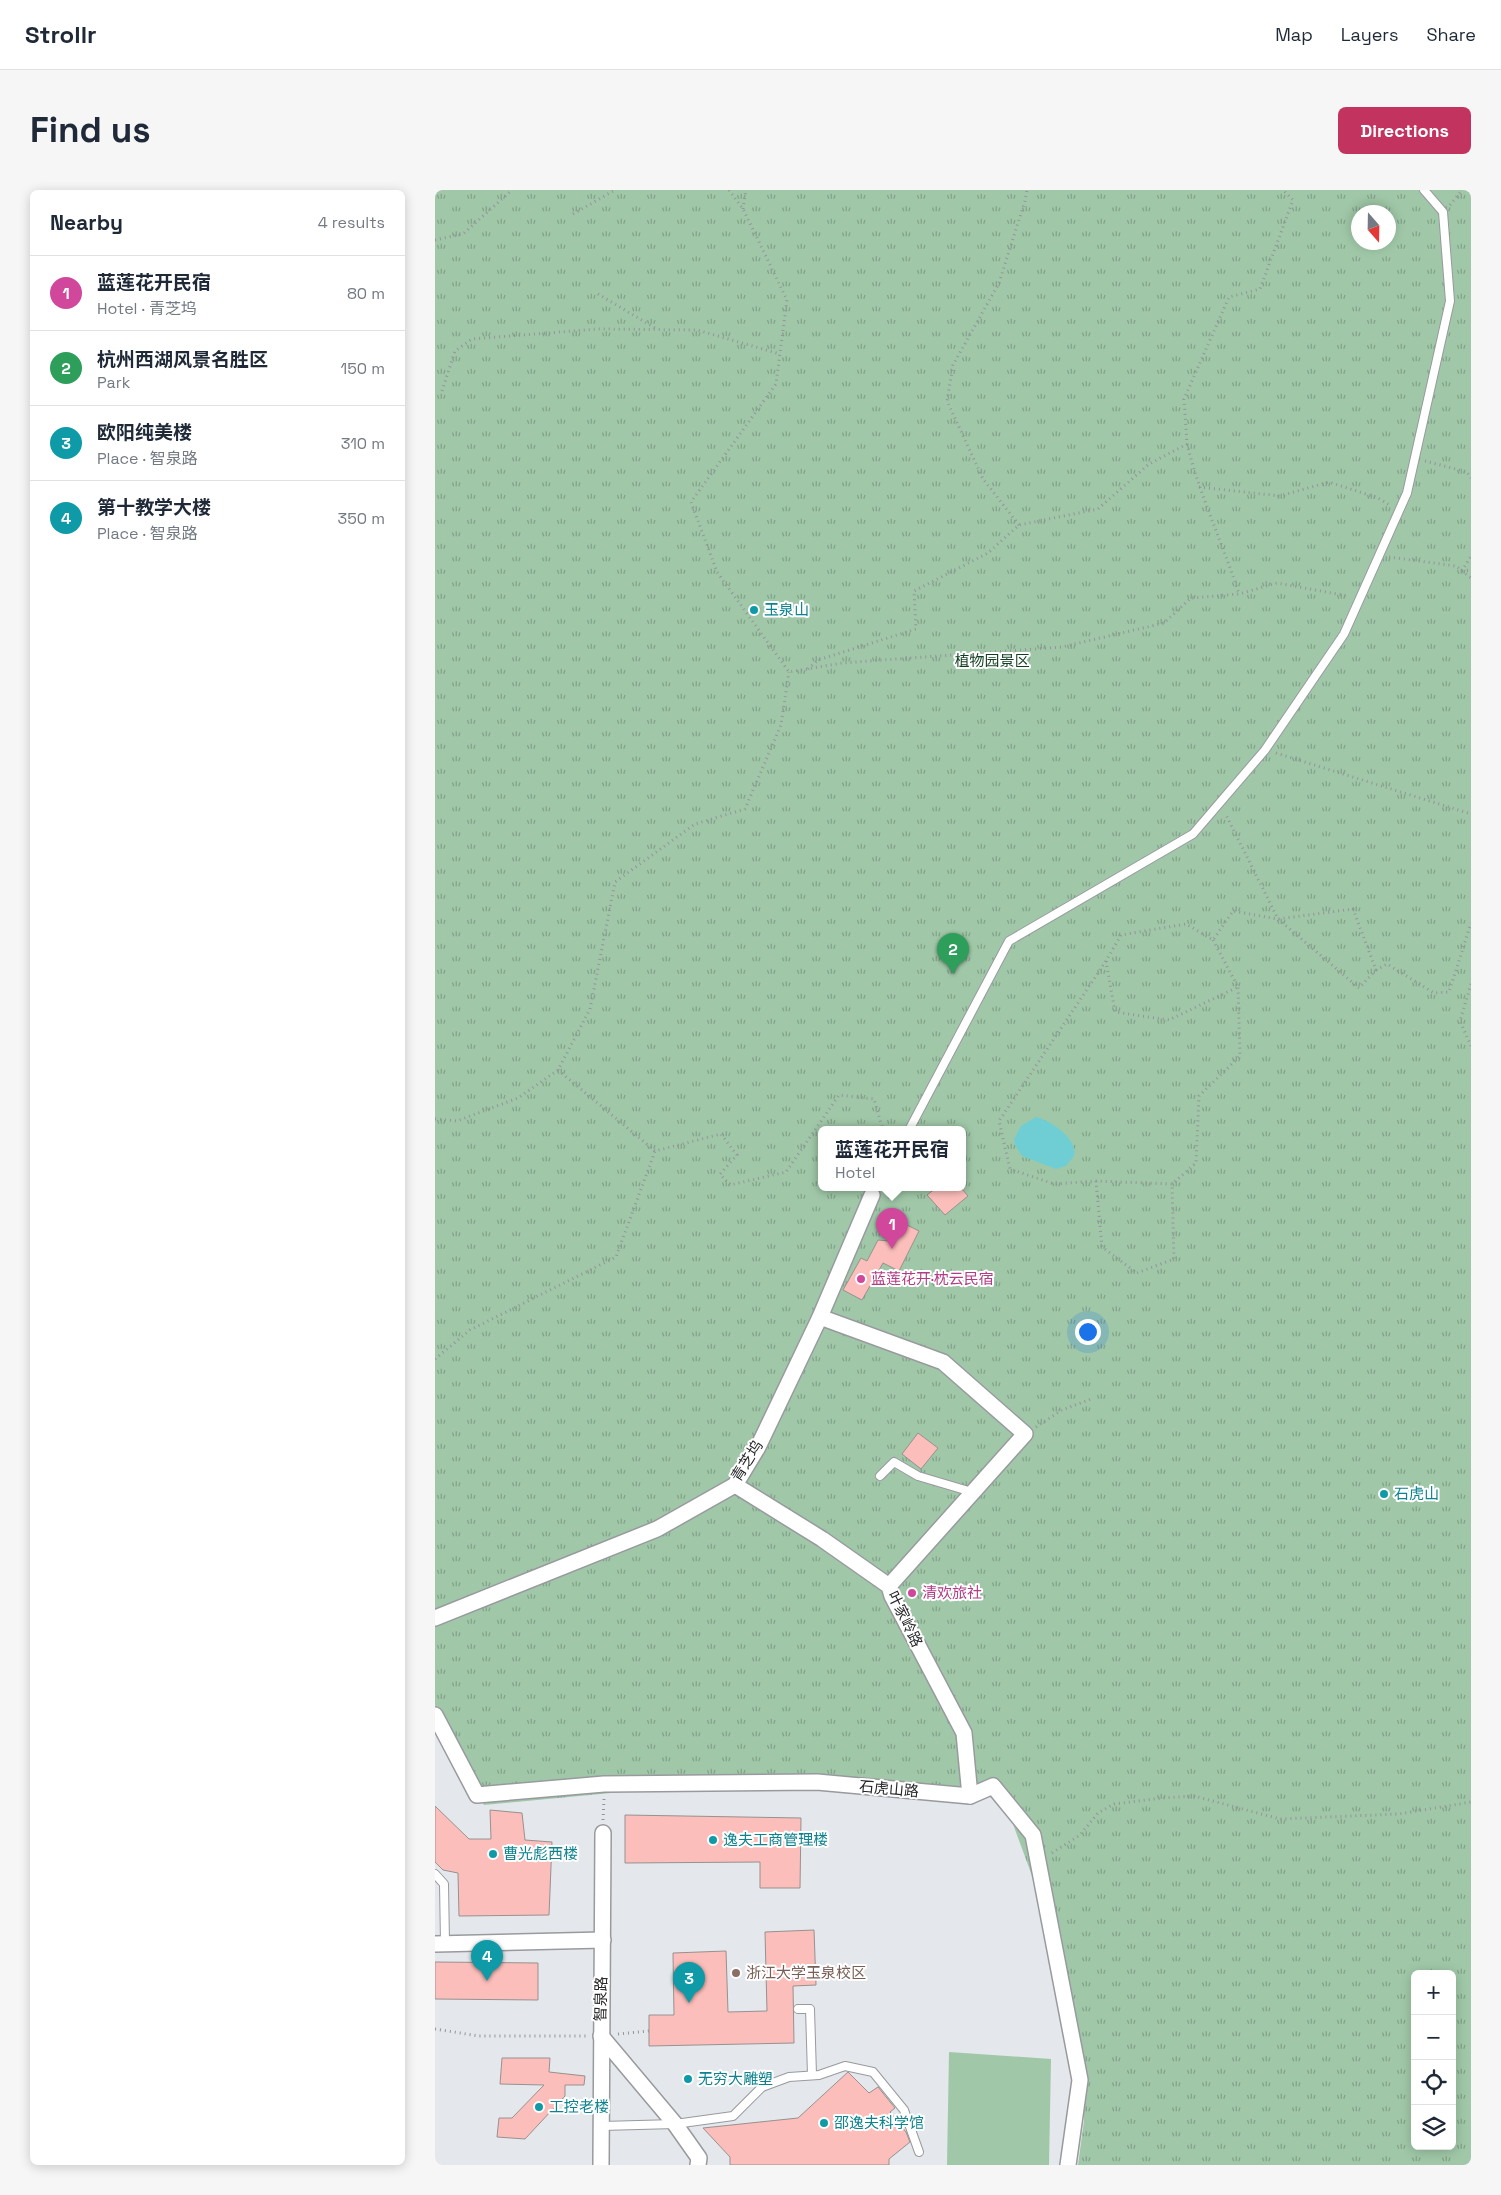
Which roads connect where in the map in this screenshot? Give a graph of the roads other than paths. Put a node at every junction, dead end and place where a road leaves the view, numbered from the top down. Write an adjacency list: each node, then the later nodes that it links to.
1 (1424, 190): 2 (lane)
2 (911, 1126)
3 (875, 1191): 4 (street, 青芝坞)
4 (819, 1317): 6 (street, 青芝坞); 7 (street)
5 (880, 1476): 7 (lane)
6 (735, 1485): 8 (street, 叶家岭路); 9 (street, 青芝坞)
7 (973, 1492): 8 (street)
8 (889, 1586): 11 (street, 叶家岭路)
9 (435, 1618)
10 (435, 1715): 11 (street, 石虎山路)
11 (970, 1796): 24 (street, 石虎山路)
12 (603, 1833): 14 (street, 智泉路)
13 (435, 1874): 15 (lane)
14 (603, 1940): 15 (street); 17 (street, 智泉路)
15 (440, 1944)
16 (799, 2009): 18 (lane)
17 (601, 2036): 19 (street); 20 (street, 智泉路)
18 (812, 2075): 19 (lane); 21 (lane)
19 (675, 2124): 20 (lane); 23 (street)
20 (602, 2126): 22 (street, 智泉路)
21 (919, 2152)
22 (601, 2165)
23 (699, 2165)
24 (1069, 2165)

